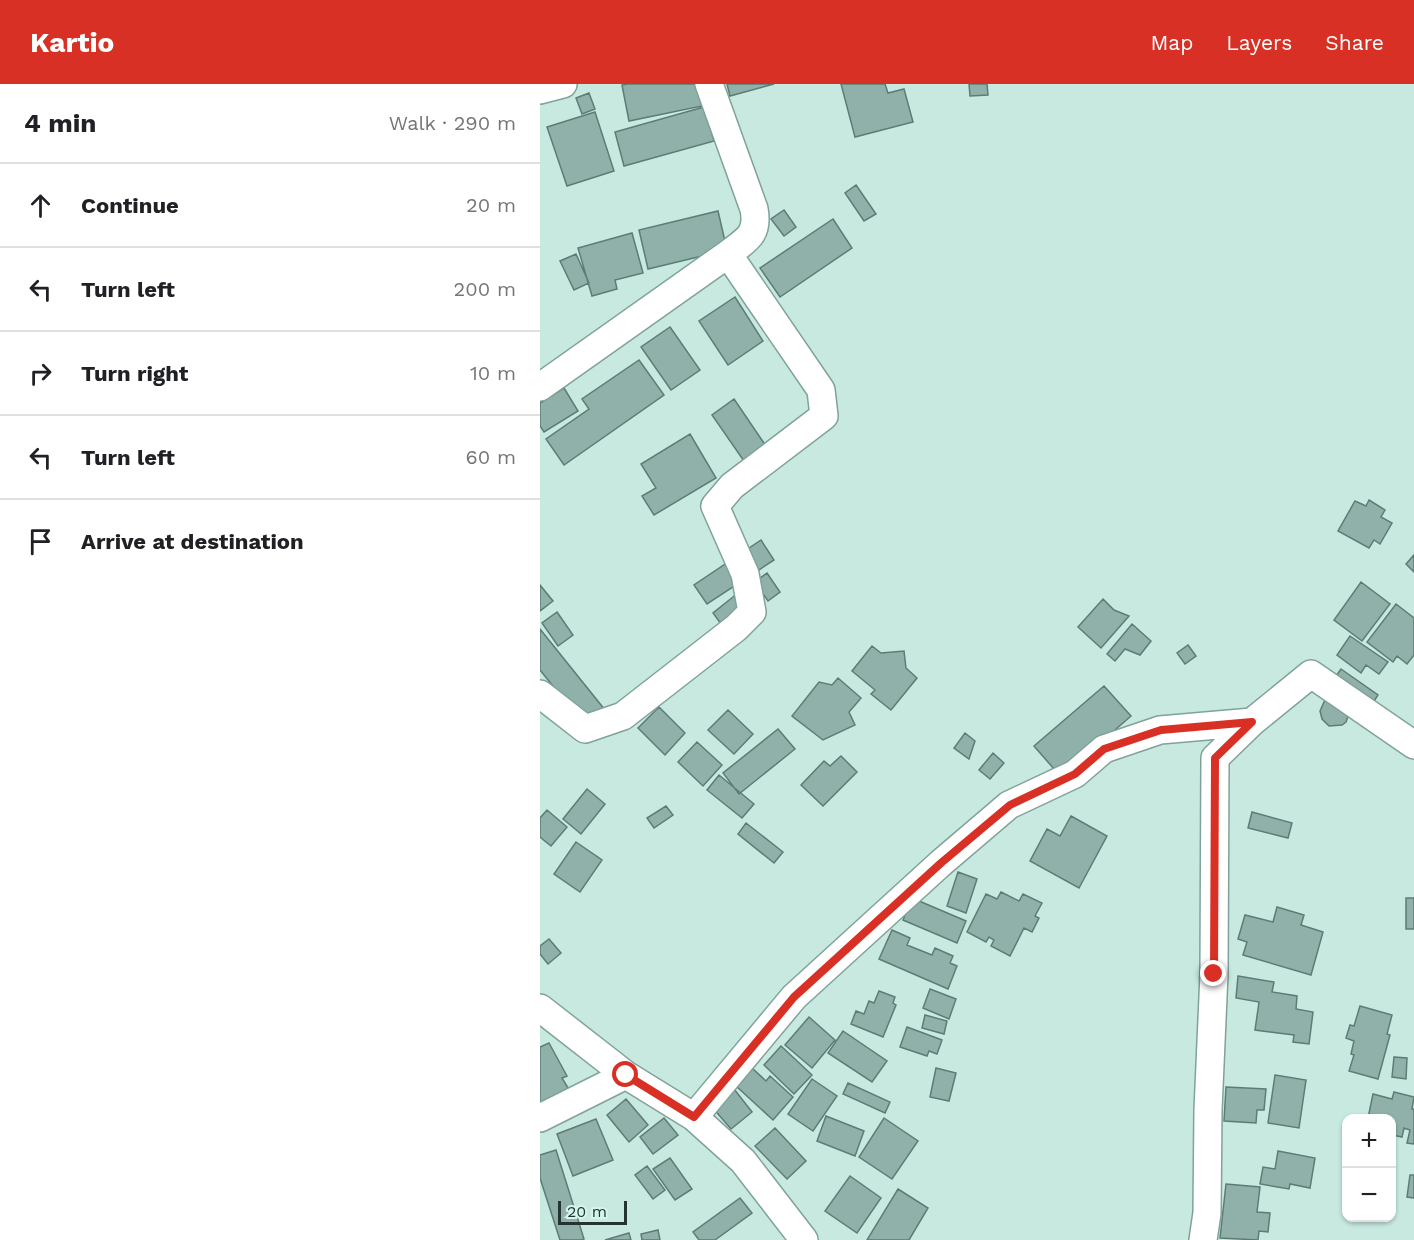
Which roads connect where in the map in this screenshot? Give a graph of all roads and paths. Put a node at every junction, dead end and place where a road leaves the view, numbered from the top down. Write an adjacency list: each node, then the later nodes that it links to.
1 (563, 84): 3 (street)
2 (709, 84): 4 (street)
3 (540, 90)
4 (728, 254): 5 (street); 6 (street)
5 (540, 387)
6 (540, 694)
7 (1252, 722): 8 (street); 11 (street); 14 (street)
8 (1414, 745)
9 (540, 1008): 10 (street)
10 (626, 1075): 11 (street); 12 (street)
11 (694, 1117): 13 (street)
12 (540, 1119)
13 (804, 1240)
14 (1203, 1240)

